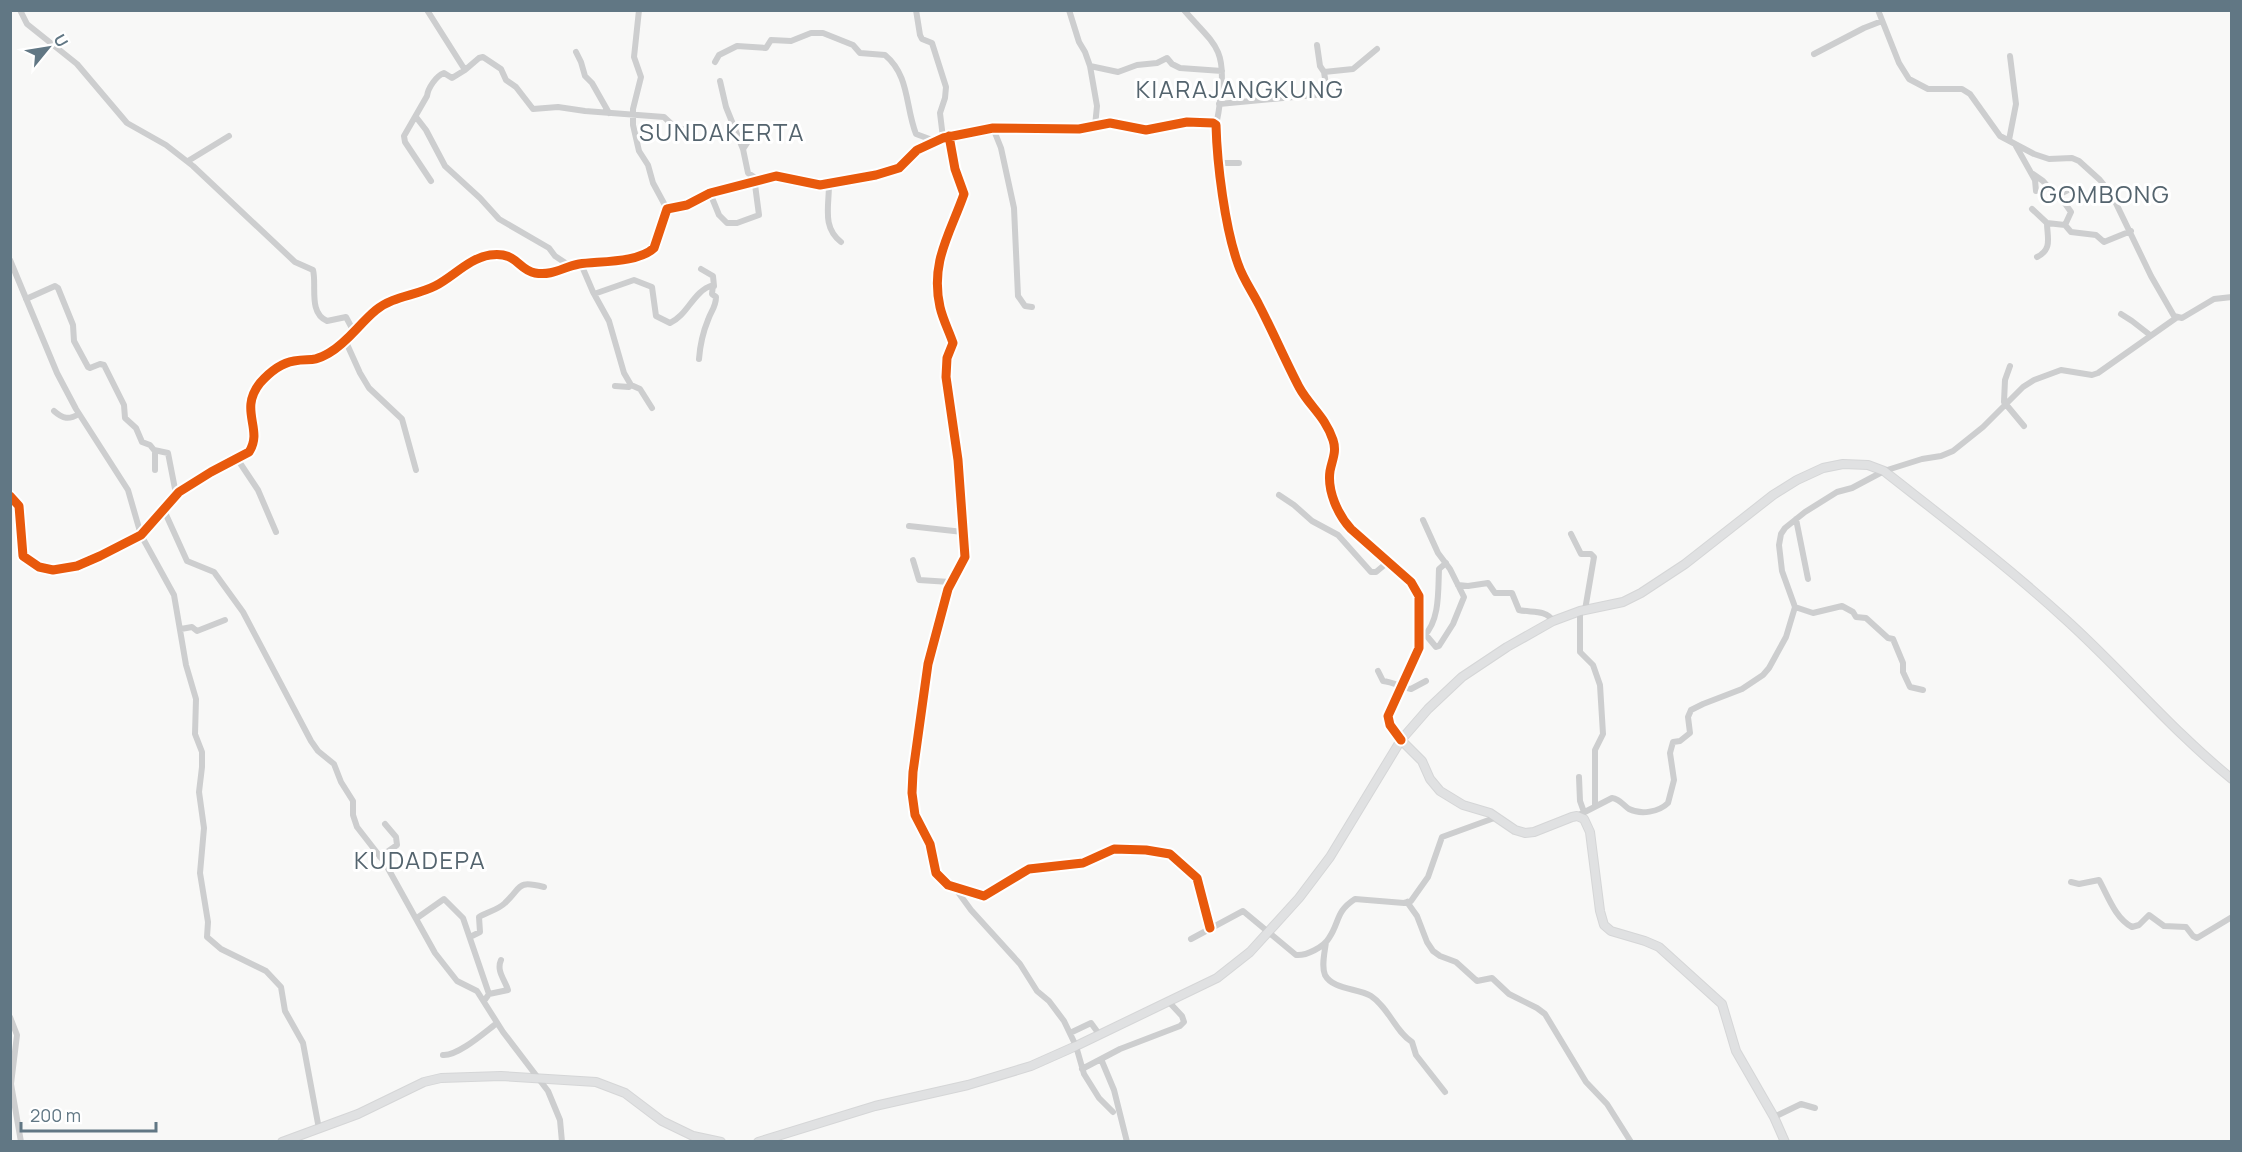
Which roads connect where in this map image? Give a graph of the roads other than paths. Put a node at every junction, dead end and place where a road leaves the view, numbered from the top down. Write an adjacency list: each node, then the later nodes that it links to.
1 (20, 10): 34 (street)
2 (427, 10): 16 (street)
3 (639, 10): 22 (street)
4 (916, 10): 29 (street)
5 (1069, 10): 15 (street)
6 (1184, 10): 17 (street)
7 (1878, 10): 8 (street)
8 (1882, 21): 12 (street); 32 (street)
9 (1317, 45): 18 (street)
10 (1377, 49): 18 (street)
11 (576, 52): 21 (street)
12 (1814, 54)
13 (2010, 56): 32 (street)
14 (715, 62): 31 (street)
15 (1090, 66): 17 (street); 26 (street)
16 (465, 70): 21 (street); 23 (street)
17 (1222, 71): 20 (street)
18 (1324, 72): 20 (street)
19 (720, 81): 33 (street)
20 (1220, 104): 24 (street)
21 (609, 113): 22 (street)
22 (632, 115): 25 (street); 45 (street)
23 (416, 117): 38 (street); 54 (street)
24 (1216, 124): 26 (street); 35 (street)
25 (692, 126)
26 (1095, 126): 27 (street)
27 (993, 128): 29 (street); 60 (street)
28 (229, 136): 34 (street)
29 (946, 137): 31 (street); 88 (street)
30 (749, 140): 33 (street)
31 (935, 141): 40 (street)
32 (2012, 142): 37 (street); 49 (street)
33 (743, 149): 39 (street)
34 (188, 162): 63 (street)
35 (1219, 163): 36 (street); 92 (street)
36 (1239, 163)
37 (2032, 174): 42 (street); 44 (street)
38 (431, 181)
39 (755, 182): 40 (street); 43 (street); 43 (street)
40 (829, 184): 50 (street)
41 (2068, 190): 44 (street)
42 (2036, 191)
43 (710, 193): 45 (street)
44 (2059, 195): 48 (street)
45 (667, 209): 53 (street)
46 (2032, 209): 47 (street)
47 (2047, 223): 48 (street); 51 (street)
48 (2065, 225): 49 (street)
49 (2130, 231): 62 (street)
50 (841, 242)
51 (2037, 257)
52 (10, 260): 59 (street)
53 (581, 264): 54 (street); 57 (street)
54 (570, 266): 63 (street)
55 (701, 268): 56 (street)
56 (714, 286): 57 (street); 66 (street)
57 (594, 294): 68 (street)
58 (2232, 297): 62 (street)
59 (26, 299): 73 (street); 75 (street)
60 (1032, 307)
61 (2121, 314): 64 (street)
62 (2176, 318): 64 (street)
63 (354, 332): 65 (street)
64 (2150, 335): 70 (street)
65 (346, 342): 76 (street); 78 (street)
66 (699, 359)
67 (2010, 366): 70 (street)
68 (632, 385): 69 (street); 71 (street)
69 (615, 386)
70 (2006, 406): 74 (street); 79 (street)
71 (652, 408)
72 (54, 411): 73 (street)
73 (79, 414): 90 (street)
74 (2024, 426)
75 (155, 451): 77 (street); 80 (street)
76 (238, 460): 80 (street); 87 (street)
77 (155, 470)
78 (416, 470)
79 (1884, 471): 84 (street); 98 (main road); 109 (main road)
80 (176, 495): 83 (street)
81 (1279, 495): 92 (street)
82 (10, 496): 90 (street)
83 (163, 508): 90 (street); 114 (street)
84 (1796, 519): 94 (street); 97 (street)
85 (1422, 520): 93 (street)
86 (909, 526): 88 (street)
87 (276, 532)
88 (963, 532): 95 (street)
89 (1571, 534): 98 (street)
90 (141, 535): 101 (street)
91 (913, 560): 95 (street)
92 (1388, 562): 102 (street)
93 (1446, 563): 96 (street); 102 (street)
94 (1808, 579)
95 (950, 582): 117 (street)
96 (1458, 585): 100 (street); 102 (street)
97 (1795, 607): 106 (street); 110 (street)
98 (1582, 611): 100 (main road); 110 (street)
99 (225, 620): 101 (street)
100 (1553, 621): 107 (main road)
101 (181, 629): 143 (street)
102 (1423, 636): 105 (street)
103 (1378, 671): 105 (street)
104 (1426, 681): 105 (street)
105 (1402, 687): 107 (street)
106 (1923, 690)
107 (1401, 740): 112 (main road); 122 (main road)
108 (1579, 777): 111 (street)
109 (2232, 779)
110 (1595, 806): 111 (street)
111 (1581, 814): 112 (main road); 142 (main road)
112 (1497, 817): 118 (street)
113 (385, 824): 114 (street)
114 (380, 857): 120 (street)
115 (2071, 882): 119 (street)
116 (544, 887): 123 (street)
117 (955, 888): 121 (street); 132 (street)
118 (1407, 902): 125 (street); 151 (street)
119 (2232, 917)
120 (417, 918): 123 (street); 128 (street)
121 (1210, 928): 122 (street); 124 (street)
122 (1268, 932): 125 (street); 129 (main road)
123 (470, 937): 127 (street)
124 (1191, 939)
125 (1326, 942): 139 (street)
126 (497, 963): 127 (street)
127 (489, 994): 128 (street)
128 (484, 1001): 131 (street)
129 (1168, 1001): 133 (main road); 136 (street)
130 (10, 1017): 145 (street)
131 (497, 1023): 135 (street); 138 (street)
132 (1070, 1033): 133 (street); 134 (street)
133 (1099, 1034): 134 (main road)
134 (1076, 1046): 137 (street); 149 (main road)
135 (443, 1055)
136 (1101, 1059): 137 (street); 150 (street)
137 (1082, 1069): 141 (street)
138 (537, 1077): 143 (main road); 147 (street); 148 (main road)
139 (1445, 1092)
140 (1815, 1108): 142 (street)
141 (1113, 1112)
142 (1774, 1118): 152 (main road)
143 (319, 1129): 144 (main road)
144 (293, 1140): 146 (main road)
145 (21, 1142)
146 (282, 1142)
147 (562, 1142)
148 (722, 1142)
149 (758, 1142)
150 (1127, 1142)
151 (1631, 1142)
152 (1785, 1142)

